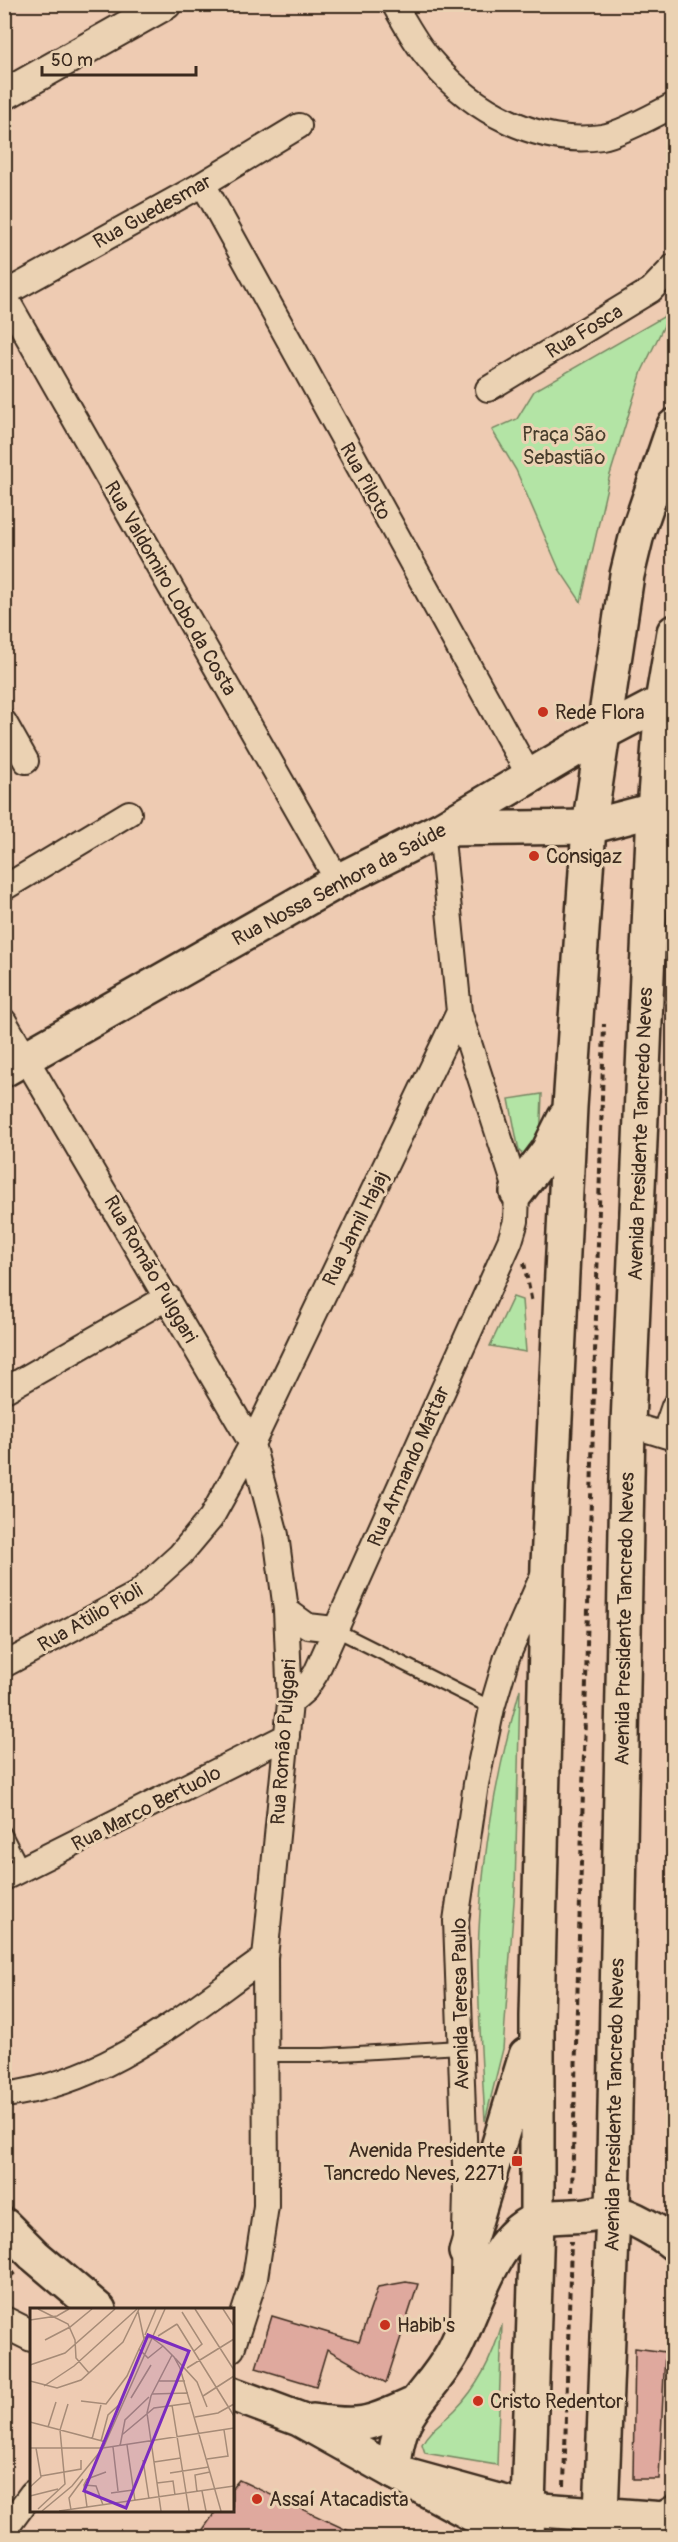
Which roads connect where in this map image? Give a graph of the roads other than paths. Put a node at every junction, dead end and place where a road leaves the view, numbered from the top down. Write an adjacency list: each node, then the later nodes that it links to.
1 (166, 4): 3 (street)
2 (394, 4): 4 (street)
3 (4, 95)
4 (672, 111)
5 (299, 126): 6 (street, Rua Guedesmar)
6 (203, 184): 8 (street, Rua Guedesmar); 16 (street, Rua Piloto)
7 (674, 266): 9 (street, Rua Fosca)
8 (4, 295): 21 (street, Rua Valdomiro Lobo da Costa)
9 (488, 389)
10 (674, 426): 14 (main road)
11 (674, 632): 12 (main road, Avenida Presidente Tancredo Neves)
12 (668, 701): 14 (main road, Rua Nossa Senhora da Saúde); 17 (main road, Avenida Presidente Tancredo Neves)
13 (4, 722): 15 (street)
14 (603, 733): 16 (main road, Rua Nossa Senhora da Saúde); 19 (main road)
15 (26, 761)
16 (530, 777): 20 (main road, Rua Nossa Senhora da Saúde)
17 (664, 806): 19 (main road); 31 (main road, Avenida Presidente Tancredo Neves)
18 (129, 813): 22 (street)
19 (588, 827): 20 (main road); 26 (main road)
20 (441, 829): 21 (main road, Rua Nossa Senhora da Saúde); 23 (street)
21 (338, 881): 25 (main road, Rua Nossa Senhora da Saúde)
22 (4, 888)
23 (459, 1012): 27 (street); 33 (street, Rua Jamil Hajaj)
24 (4, 1021): 25 (street, Rua Romão Pulggari)
25 (15, 1064): 28 (street, Rua Romão Pulggari)
26 (570, 1107): 27 (main road); 34 (main road)
27 (516, 1207): 36 (street, Rua Armando Mattar)
28 (168, 1297): 29 (street); 33 (street, Rua Romão Pulggari)
29 (7, 1389)
30 (674, 1406): 32 (street)
31 (628, 1424): 32 (street); 48 (main road, Avenida Presidente Tancredo Neves)
32 (669, 1436)
33 (252, 1444): 35 (street, Rua Romão Pulggari); 37 (street, Rua Atilio Pioli)
34 (548, 1564): 39 (street, Avenida Teresa Paulo); 44 (main road)
35 (286, 1610): 36 (street); 38 (street, Rua Romão Pulggari)
36 (334, 1629): 38 (street, Rua Armando Mattar); 39 (lane)
37 (4, 1665)
38 (290, 1703): 40 (street, Rua Romão Pulggari)
39 (492, 1708): 45 (street, Avenida Teresa Paulo)
40 (287, 1736): 42 (street, Rua Marco Bertuolo); 43 (street, Rua Romão Pulggari)
41 (4, 1832): 42 (lane)
42 (14, 1874)
43 (265, 1958): 46 (street, Rua Romão Pulggari); 47 (street)
44 (537, 2016): 49 (main road); 52 (main road)
45 (460, 2047): 46 (lane); 52 (street, Avenida Teresa Paulo)
46 (265, 2055): 57 (street, Rua Romão Pulggari)
47 (4, 2095)
48 (613, 2212): 49 (main road); 51 (main road); 64 (main road, Avenida Presidente Tancredo Neves)
49 (537, 2220): 55 (main road); 65 (main road)
50 (4, 2225): 53 (main road)
51 (670, 2238)
52 (466, 2252): 55 (street, Avenida Teresa Paulo)
53 (97, 2308)
54 (4, 2322): 56 (street)
55 (463, 2329): 59 (main road, Avenida Teresa Paulo)
56 (30, 2335)
57 (234, 2343)
58 (234, 2395): 60 (main road)
59 (412, 2405): 60 (main road, Avenida Teresa Paulo); 61 (main road, Avenida Teresa Paulo)
60 (299, 2419): 61 (main road)
61 (394, 2472): 65 (main road)
62 (30, 2496): 66 (street)
63 (670, 2518): 64 (main road)
64 (600, 2526): 65 (main road)
65 (524, 2528)
66 (4, 2531)

